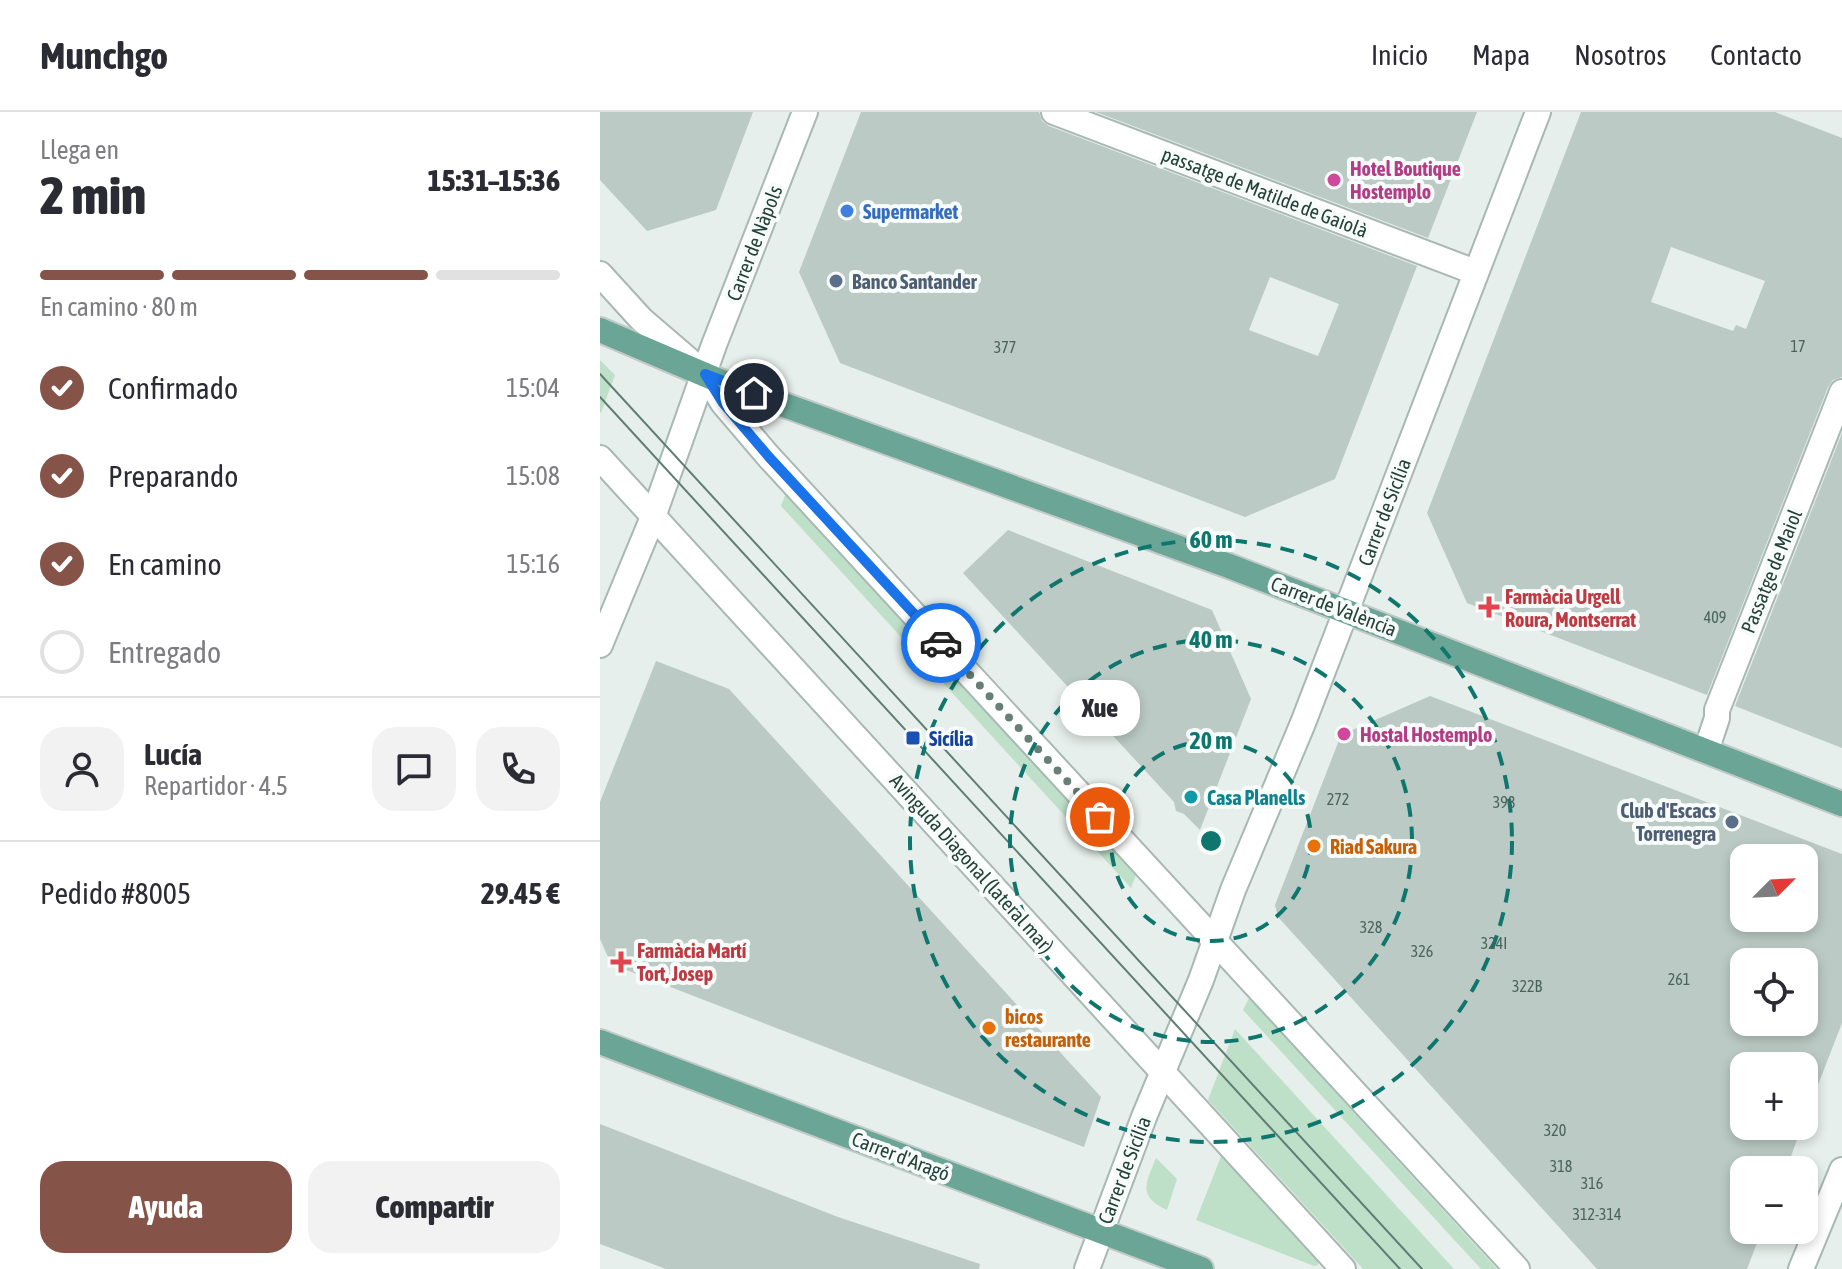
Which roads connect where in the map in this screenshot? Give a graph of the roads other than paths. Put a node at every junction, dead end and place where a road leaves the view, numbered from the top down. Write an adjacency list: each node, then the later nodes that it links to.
1 (805, 112): 7 (street, Carrer de Nàpols)
2 (1054, 112): 4 (street, passatge de Matilde de Gaiolà)
3 (1538, 112): 4 (street, Carrer de Sicília)
4 (1475, 272): 11 (street, Carrer de Sicília)
5 (600, 274): 7 (street)
6 (600, 330): 7 (main road, Carrer de València)
7 (705, 374): 10 (street, Carrer de Nàpols); 11 (main road, Carrer de València); 15 (street)
8 (1842, 392): 13 (street, Passatge de Maiol)
9 (600, 458): 10 (street, Avinguda Diagonal (lateral mar))
10 (653, 517): 12 (street); 17 (street, Avinguda Diagonal (lateral mar))
11 (1345, 610): 13 (main road, Carrer de València); 15 (street, Carrer de Sicília)
12 (600, 645)
13 (1706, 751): 14 (main road, Carrer de València)
14 (1842, 804)
15 (1215, 940): 17 (street, Carrer de Sicília); 23 (street)
16 (600, 1042): 19 (main road, Carrer d'Aragó)
17 (1164, 1072): 19 (street, Carrer de Sicília); 22 (street, Avinguda Diagonal (lateral mar))
18 (1842, 1170): 24 (street)
19 (1100, 1231): 20 (street, Carrer de Sicília); 21 (main road, Carrer d'Aragó)
20 (1087, 1269)
21 (1201, 1269)
22 (1343, 1269)
23 (1517, 1269)
24 (1801, 1269)

